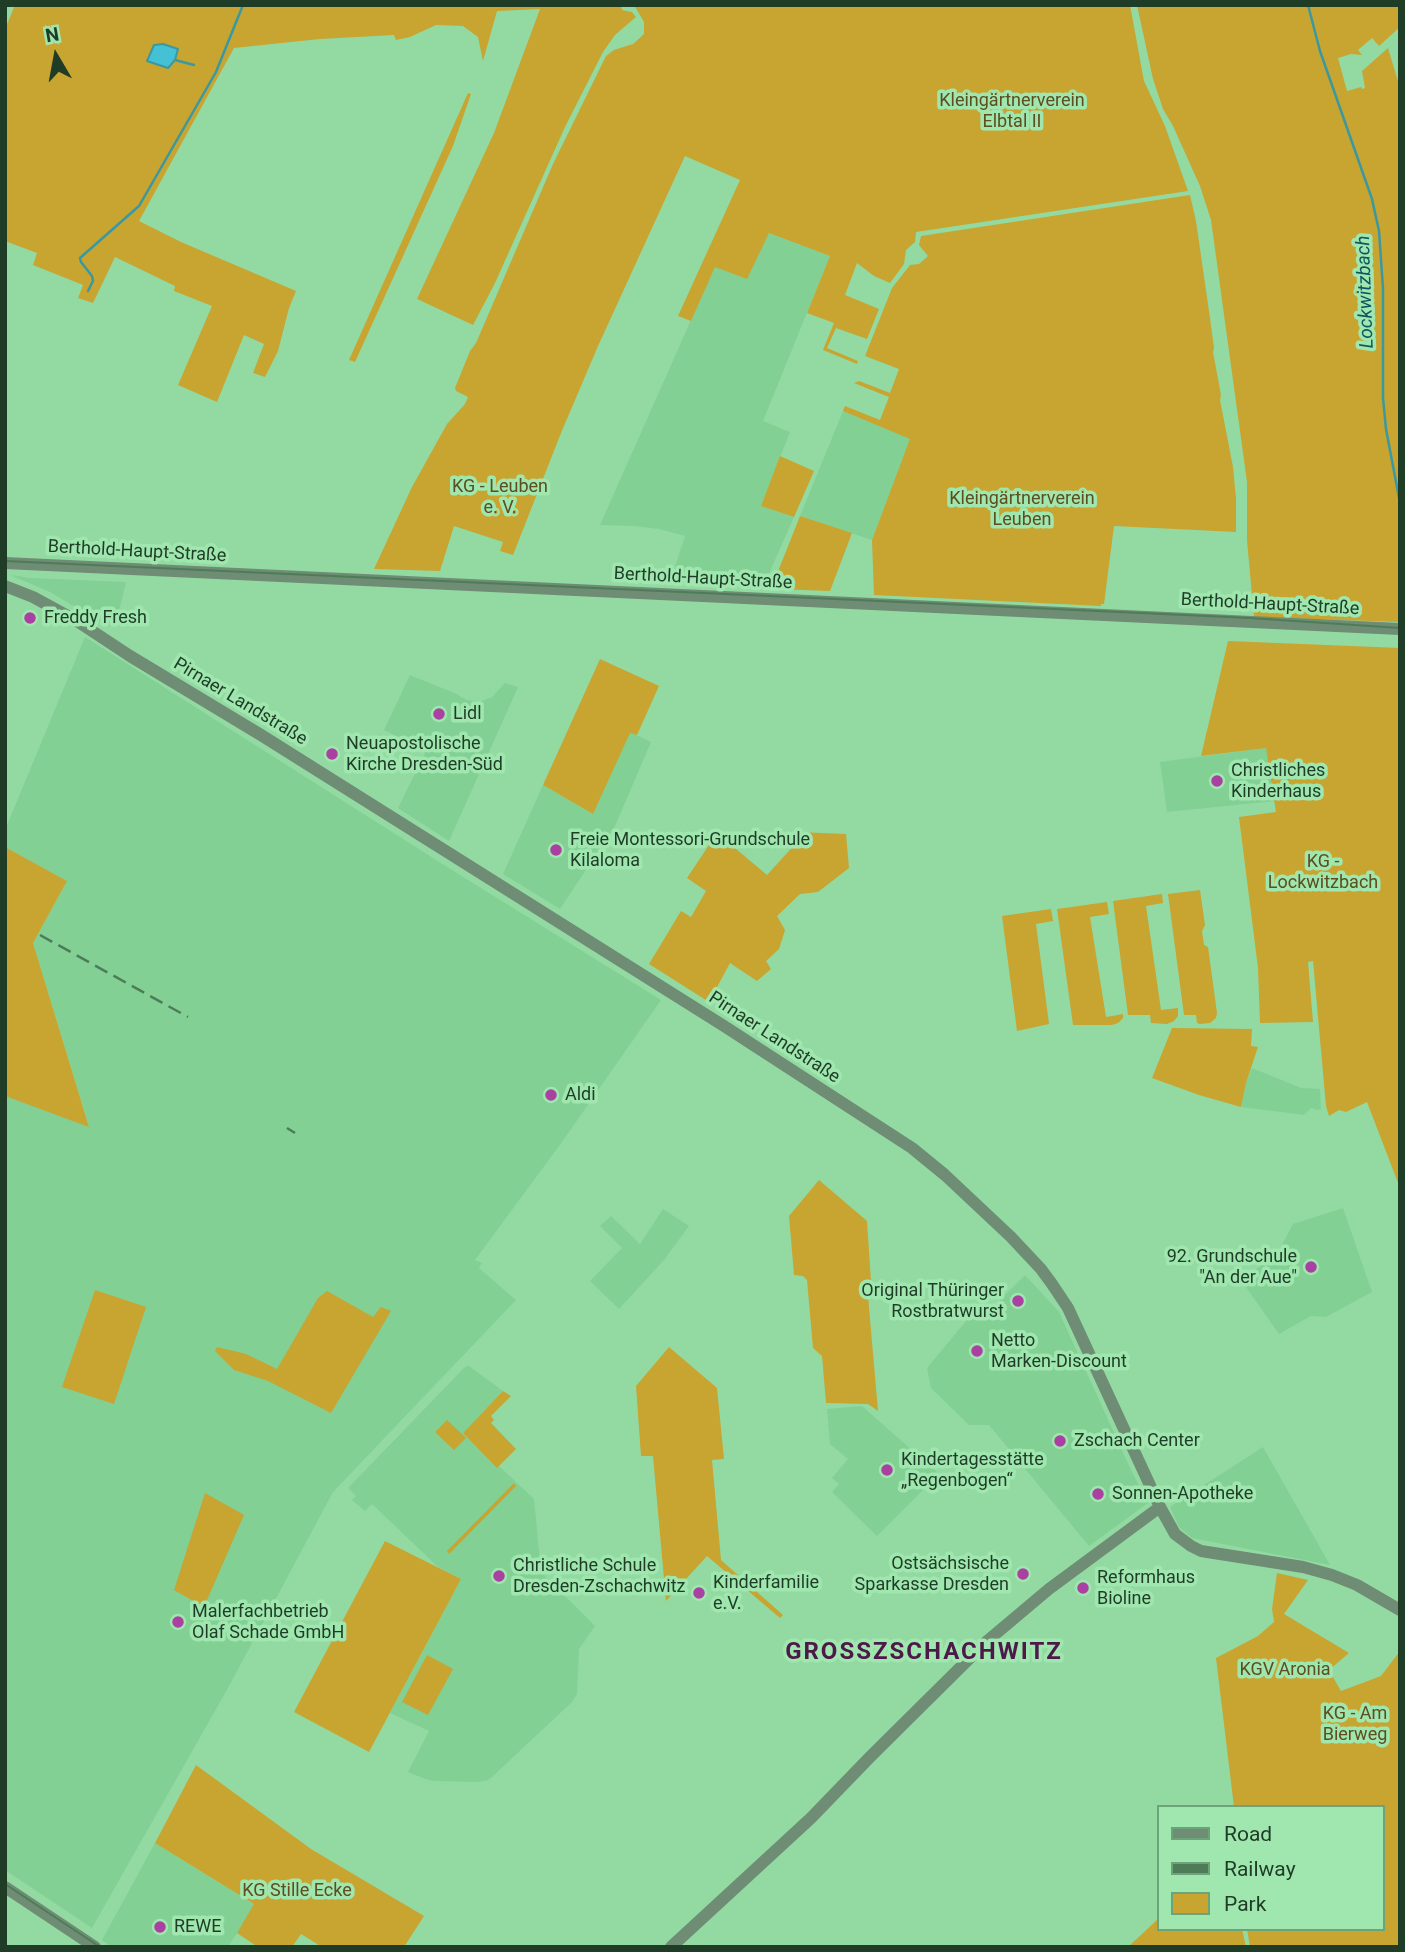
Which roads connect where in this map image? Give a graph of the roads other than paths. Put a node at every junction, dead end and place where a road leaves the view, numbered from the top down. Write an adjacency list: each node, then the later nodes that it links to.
1 (5, 563): 3 (street, Berthold-Haupt-Straße)
2 (5, 586): 4 (street, Pirnaer Landstraße)
3 (1400, 629)
4 (1160, 1507): 5 (street, Pirnaer Landstraße); 8 (street)
5 (1400, 1610)
6 (5, 1887): 7 (street)
7 (95, 1947)
8 (671, 1947)

